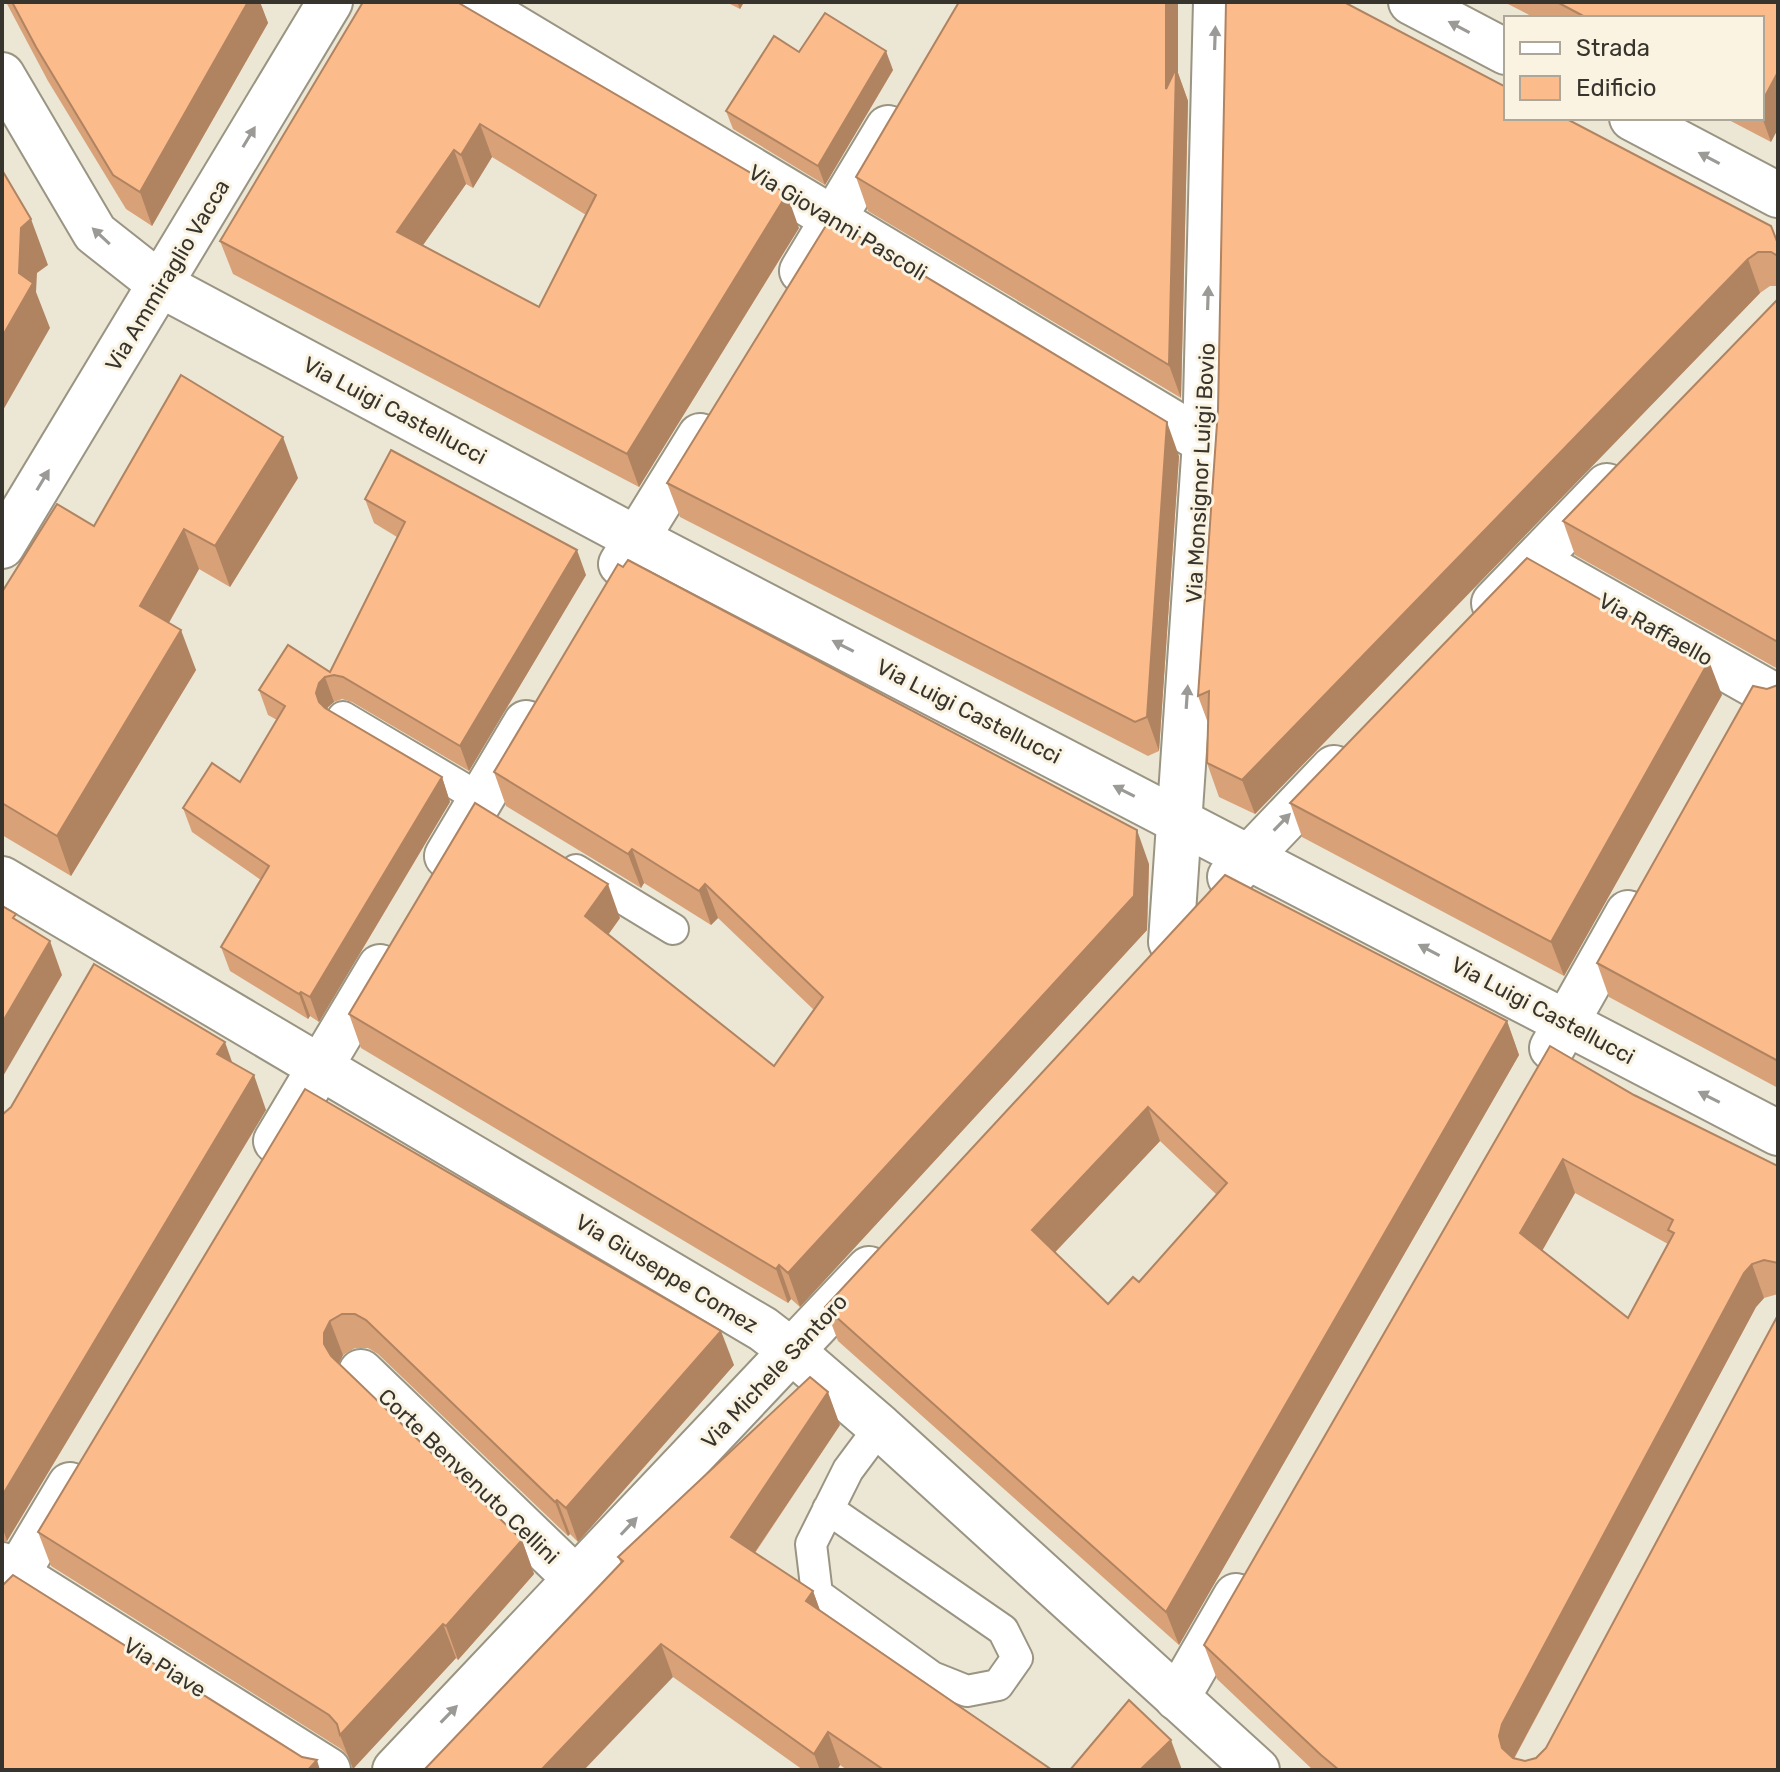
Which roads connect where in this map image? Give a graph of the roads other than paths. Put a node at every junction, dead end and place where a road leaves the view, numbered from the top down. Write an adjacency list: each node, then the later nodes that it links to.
1 (330, 2): 11 (street, Via Ammiraglio Vacca, one-way to 1)
2 (472, 2): 10 (street, Via Giovanni Pascoli)
3 (1216, 2): 14 (street, Via Monsignor Luigi Bovio, one-way to 3)
4 (1411, 2): 5 (street, one-way to 4)
5 (1504, 51)
6 (2, 75): 11 (street, Via Luigi Castellucci, one-way to 6)
7 (906, 97): 10 (street)
8 (1636, 120): 9 (street, one-way to 8)
9 (1778, 195)
10 (834, 219): 12 (street); 14 (street, Via Giovanni Pascoli)
11 (161, 285): 16 (street, Via Luigi Castellucci); 17 (street, Via Ammiraglio Vacca, one-way to 11)
12 (785, 299)
13 (719, 406): 16 (street)
14 (1205, 442): 27 (street, Via Monsignor Luigi Bovio, one-way to 14)
15 (1634, 458): 18 (street)
16 (637, 539): 19 (street); 27 (street, Via Luigi Castellucci, one-way to 16)
17 (2, 546)
18 (1535, 561): 20 (street); 22 (street, Via Raffaello)
19 (604, 593)
20 (1469, 629)
21 (547, 689): 26 (street)
22 (1767, 692): 24 (street)
23 (343, 717): 26 (lane)
24 (1733, 726)
25 (1359, 742): 29 (street, one-way to 25)
26 (486, 810): 32 (street)
27 (1178, 819): 29 (street, Via Luigi Castellucci); 29 (street, Via Monsignor Luigi Bovio)
28 (554, 856): 33 (lane)
29 (1249, 856): 37 (street, Via Luigi Castellucci, one-way to 29)
30 (1650, 874): 37 (street)
31 (2, 879): 35 (street, Via Giuseppe Comez)
32 (426, 890)
33 (673, 929)
34 (402, 931): 38 (street)
35 (110, 943): 36 (street); 38 (street, Via Giuseppe Comez)
36 (87, 983)
37 (1566, 1023): 39 (street); 40 (street, Via Luigi Castellucci, one-way to 37)
38 (320, 1067): 41 (street); 43 (street, Via Giuseppe Comez)
39 (1535, 1078)
40 (1778, 1133)
41 (254, 1177)
42 (901, 1235): 43 (street, Via Michele Santoro)
43 (793, 1352): 45 (street, Via Giuseppe Comez); 50 (street, Via Michele Santoro, one-way to 43)
44 (361, 1372): 50 (street, Corte Benvenuto Cellini)
45 (880, 1427): 47 (lane); 51 (street, Via Giuseppe Comez)
46 (91, 1451): 49 (street)
47 (828, 1509): 47 (lane)
48 (1256, 1560): 51 (street)
49 (7, 1579): 52 (street, Via Piave)
50 (577, 1580): 53 (street, Via Michele Santoro, one-way to 50)
51 (1177, 1698): 54 (street, Via Giuseppe Comez)
52 (328, 1770)
53 (395, 1770)
54 (1257, 1770)

